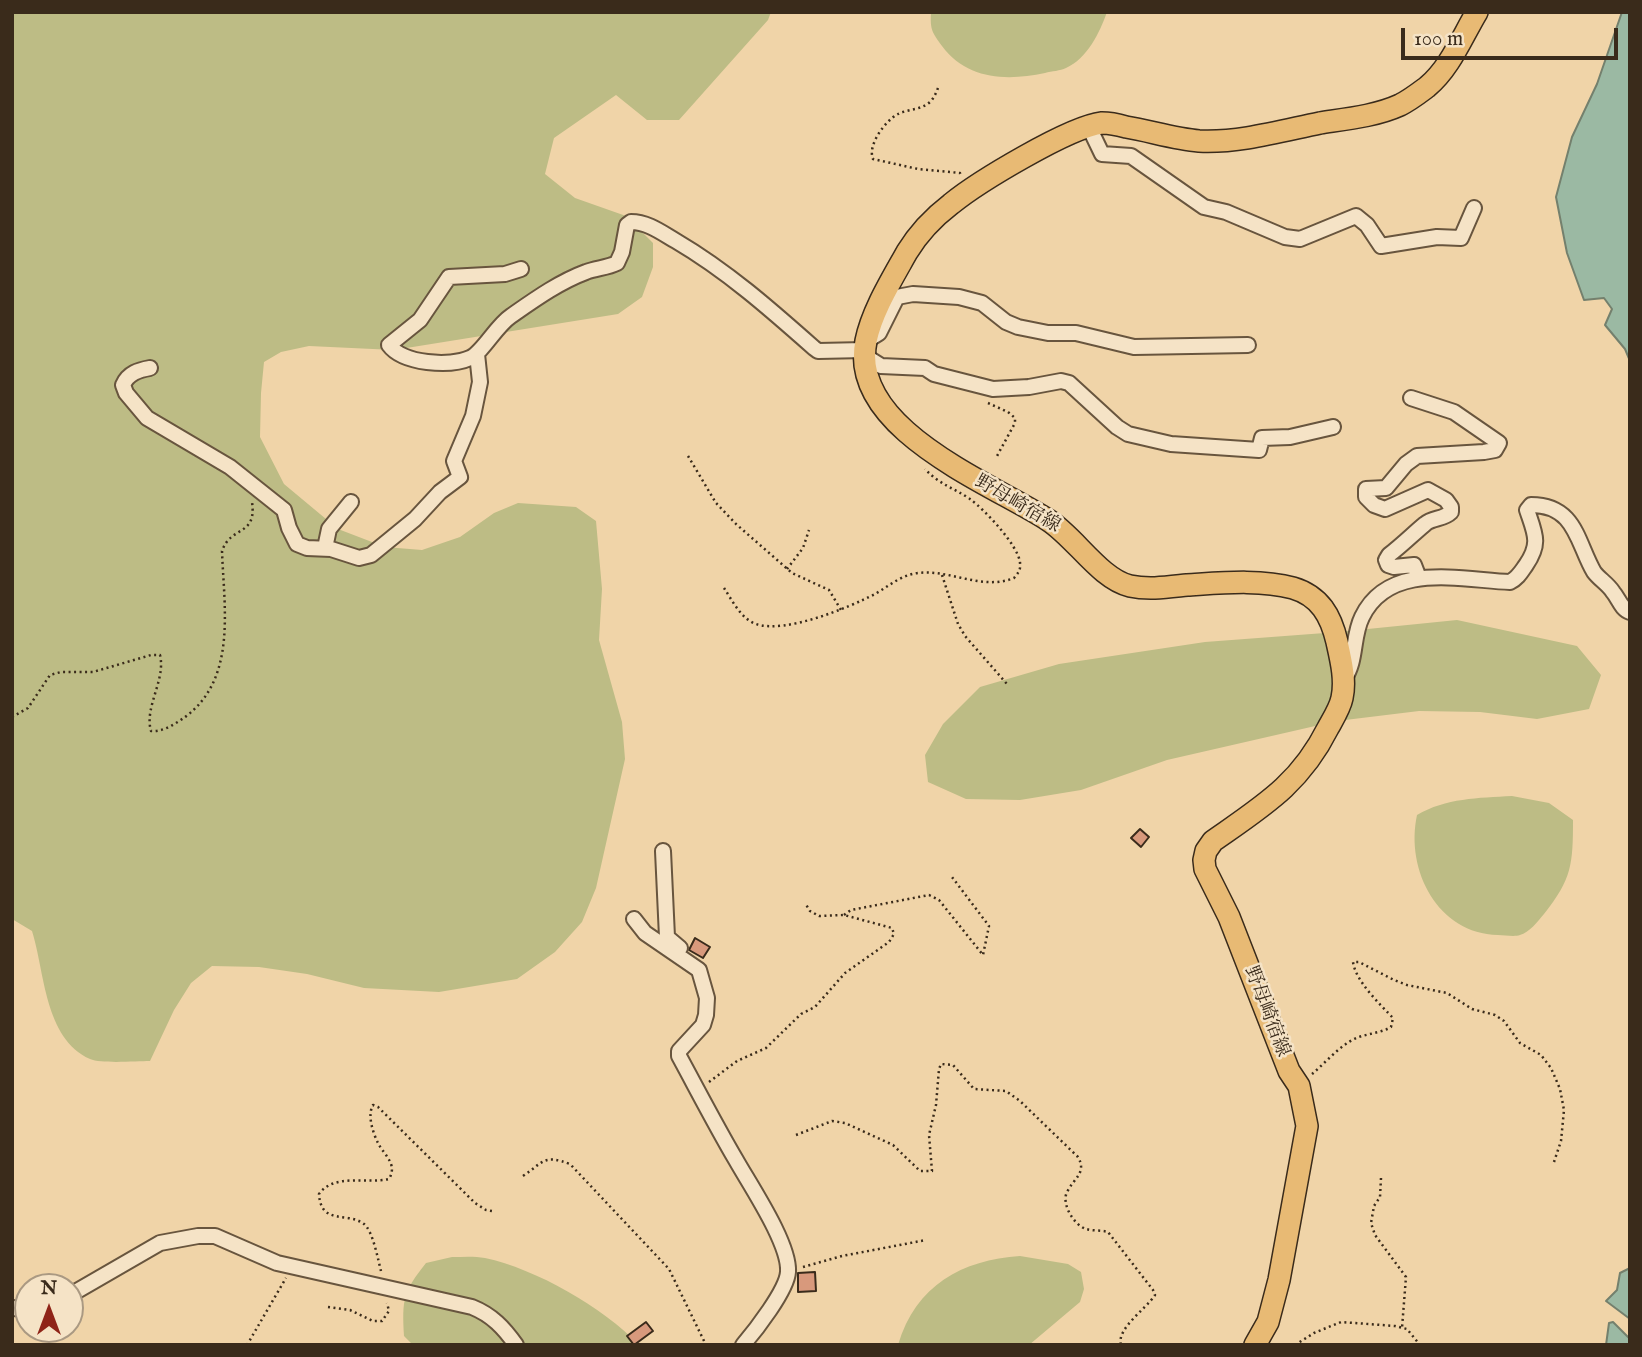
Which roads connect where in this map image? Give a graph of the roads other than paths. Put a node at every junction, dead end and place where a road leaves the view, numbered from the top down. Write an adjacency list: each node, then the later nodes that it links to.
1 (1478, 12): 2 (main road)
2 (1089, 127): 3 (street); 6 (main road)
3 (1474, 208)
4 (521, 269): 7 (street)
5 (1248, 345): 6 (street)
6 (865, 349): 7 (street); 10 (street); 15 (main road, 野母崎宿線)
7 (477, 354): 12 (street)
8 (150, 368): 12 (street)
9 (1411, 398): 13 (street)
10 (1333, 427)
11 (351, 502): 12 (street)
12 (326, 548)
13 (1419, 578): 14 (street); 15 (street)
14 (1630, 612)
15 (1343, 680): 22 (main road, 野母崎宿線)
16 (663, 851): 18 (street)
17 (635, 919): 18 (street)
18 (699, 970): 21 (street)
19 (84, 1287): 20 (street)
20 (516, 1345)
21 (743, 1345)
22 (1255, 1345)

